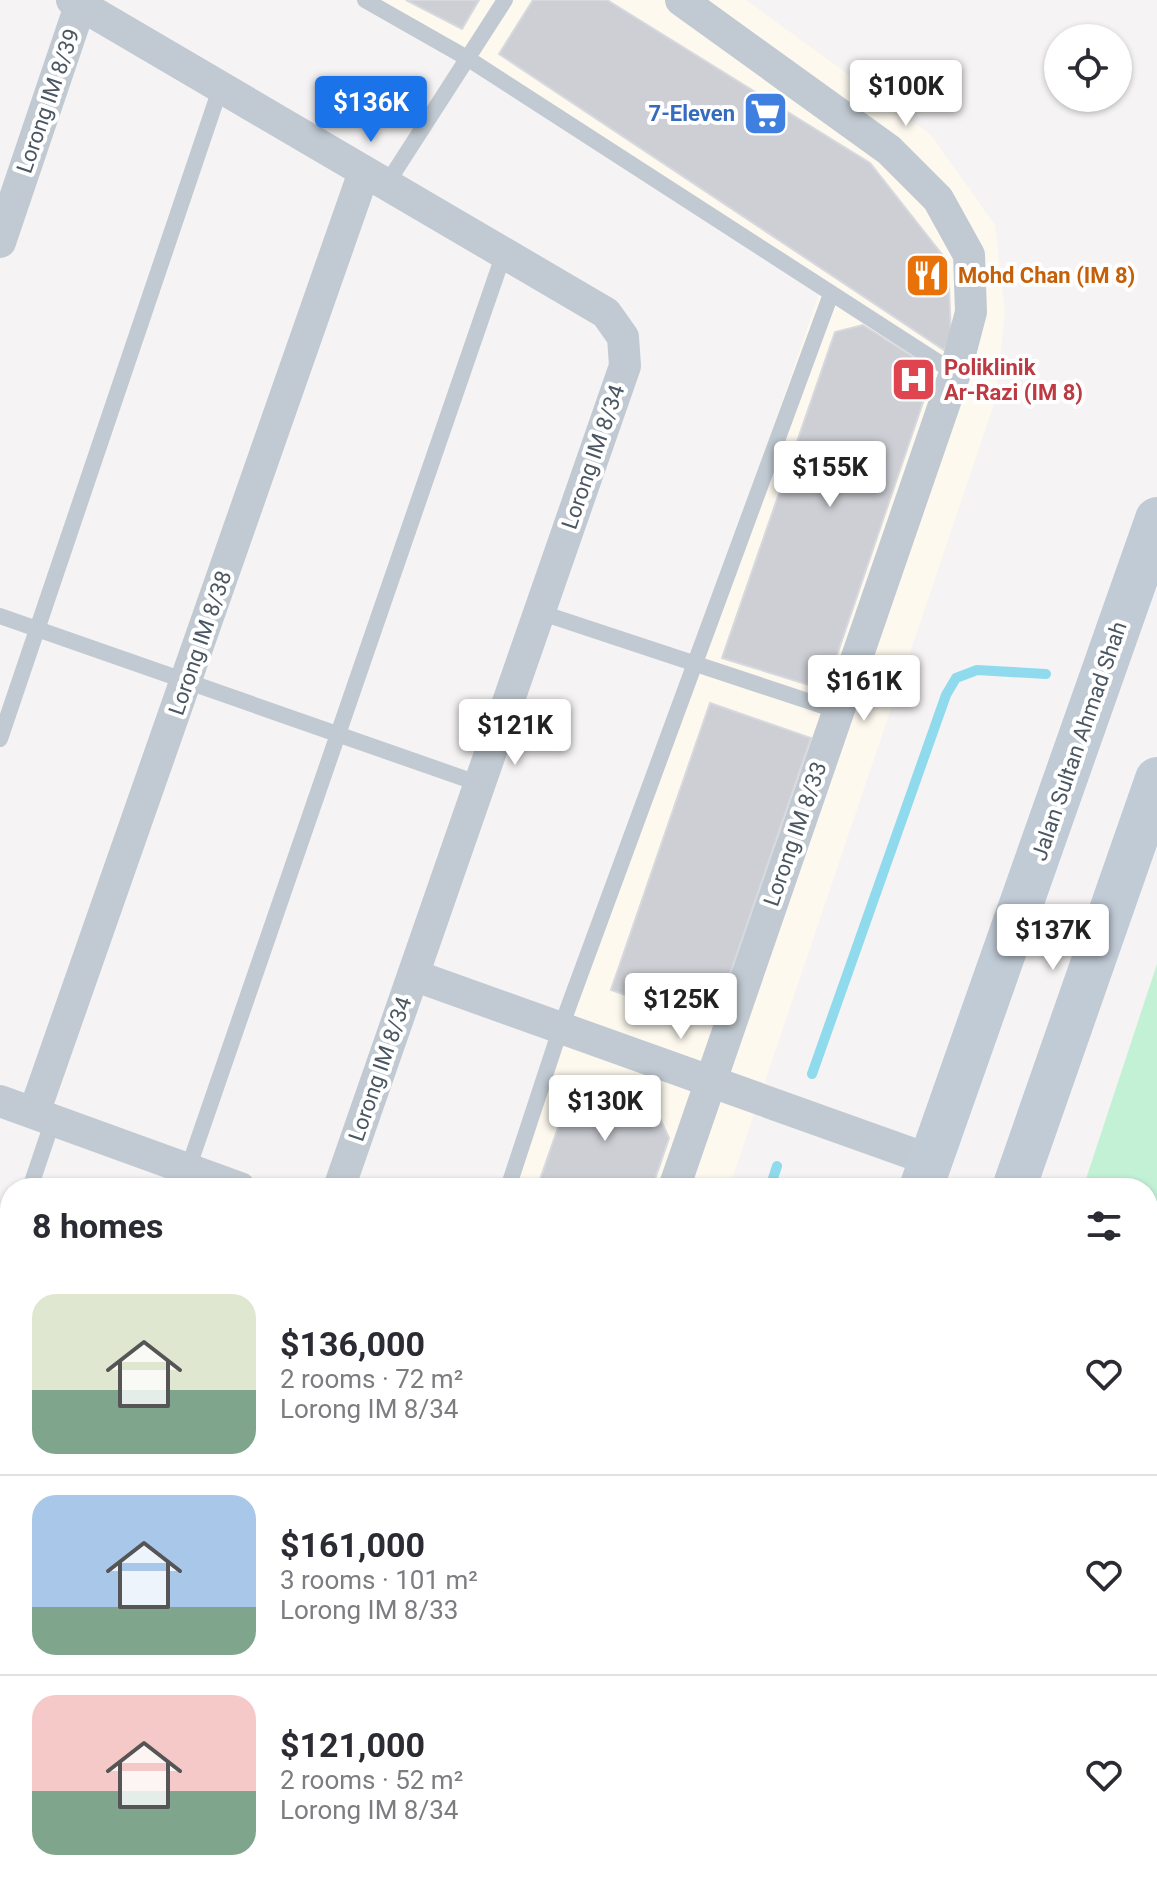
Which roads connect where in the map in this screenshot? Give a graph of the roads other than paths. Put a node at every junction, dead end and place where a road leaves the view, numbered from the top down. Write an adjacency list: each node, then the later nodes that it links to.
1 (365, 0): 5 (lane)
2 (505, 0): 5 (lane)
3 (681, 0): 11 (street, Lorong IM 8/33)
4 (76, 3): 6 (street, Lorong IM 8/34); 8 (street, Lorong IM 8/39)
5 (467, 58): 7 (lane); 10 (lane)
6 (220, 89): 7 (street, Lorong IM 8/34); 15 (lane)
7 (375, 179): 9 (street, Lorong IM 8/34); 17 (street, Lorong IM 8/38)
8 (0, 242)
9 (504, 253): 13 (street, Lorong IM 8/34); 19 (lane)
10 (831, 294): 11 (lane); 16 (lane)
11 (955, 373): 18 (street, Lorong IM 8/33)
12 (1157, 519): 29 (main road, Jalan Sultan Ahmad Shah)
13 (539, 612): 16 (lane); 22 (street, Lorong IM 8/34)
14 (0, 616): 15 (lane)
15 (37, 629): 17 (lane); 20 (lane)
16 (695, 663): 18 (lane); 24 (lane)
17 (186, 681): 19 (lane); 27 (street, Lorong IM 8/38)
18 (838, 711): 25 (street, Lorong IM 8/33)
19 (338, 734): 22 (lane); 28 (lane)
20 (0, 739)
21 (1157, 779): 35 (main road)
22 (480, 784): 23 (street, Lorong IM 8/34)
23 (413, 975): 24 (street); 32 (street, Lorong IM 8/34)
24 (561, 1027): 25 (street); 33 (lane)
25 (710, 1081): 29 (street); 34 (street, Lorong IM 8/33)
26 (0, 1101): 27 (street)
27 (43, 1117): 28 (street); 30 (lane)
28 (188, 1169): 31 (street)
29 (925, 1174)
30 (32, 1178)
31 (210, 1178)
32 (342, 1178)
33 (511, 1178)
34 (677, 1178)
35 (1017, 1178)

